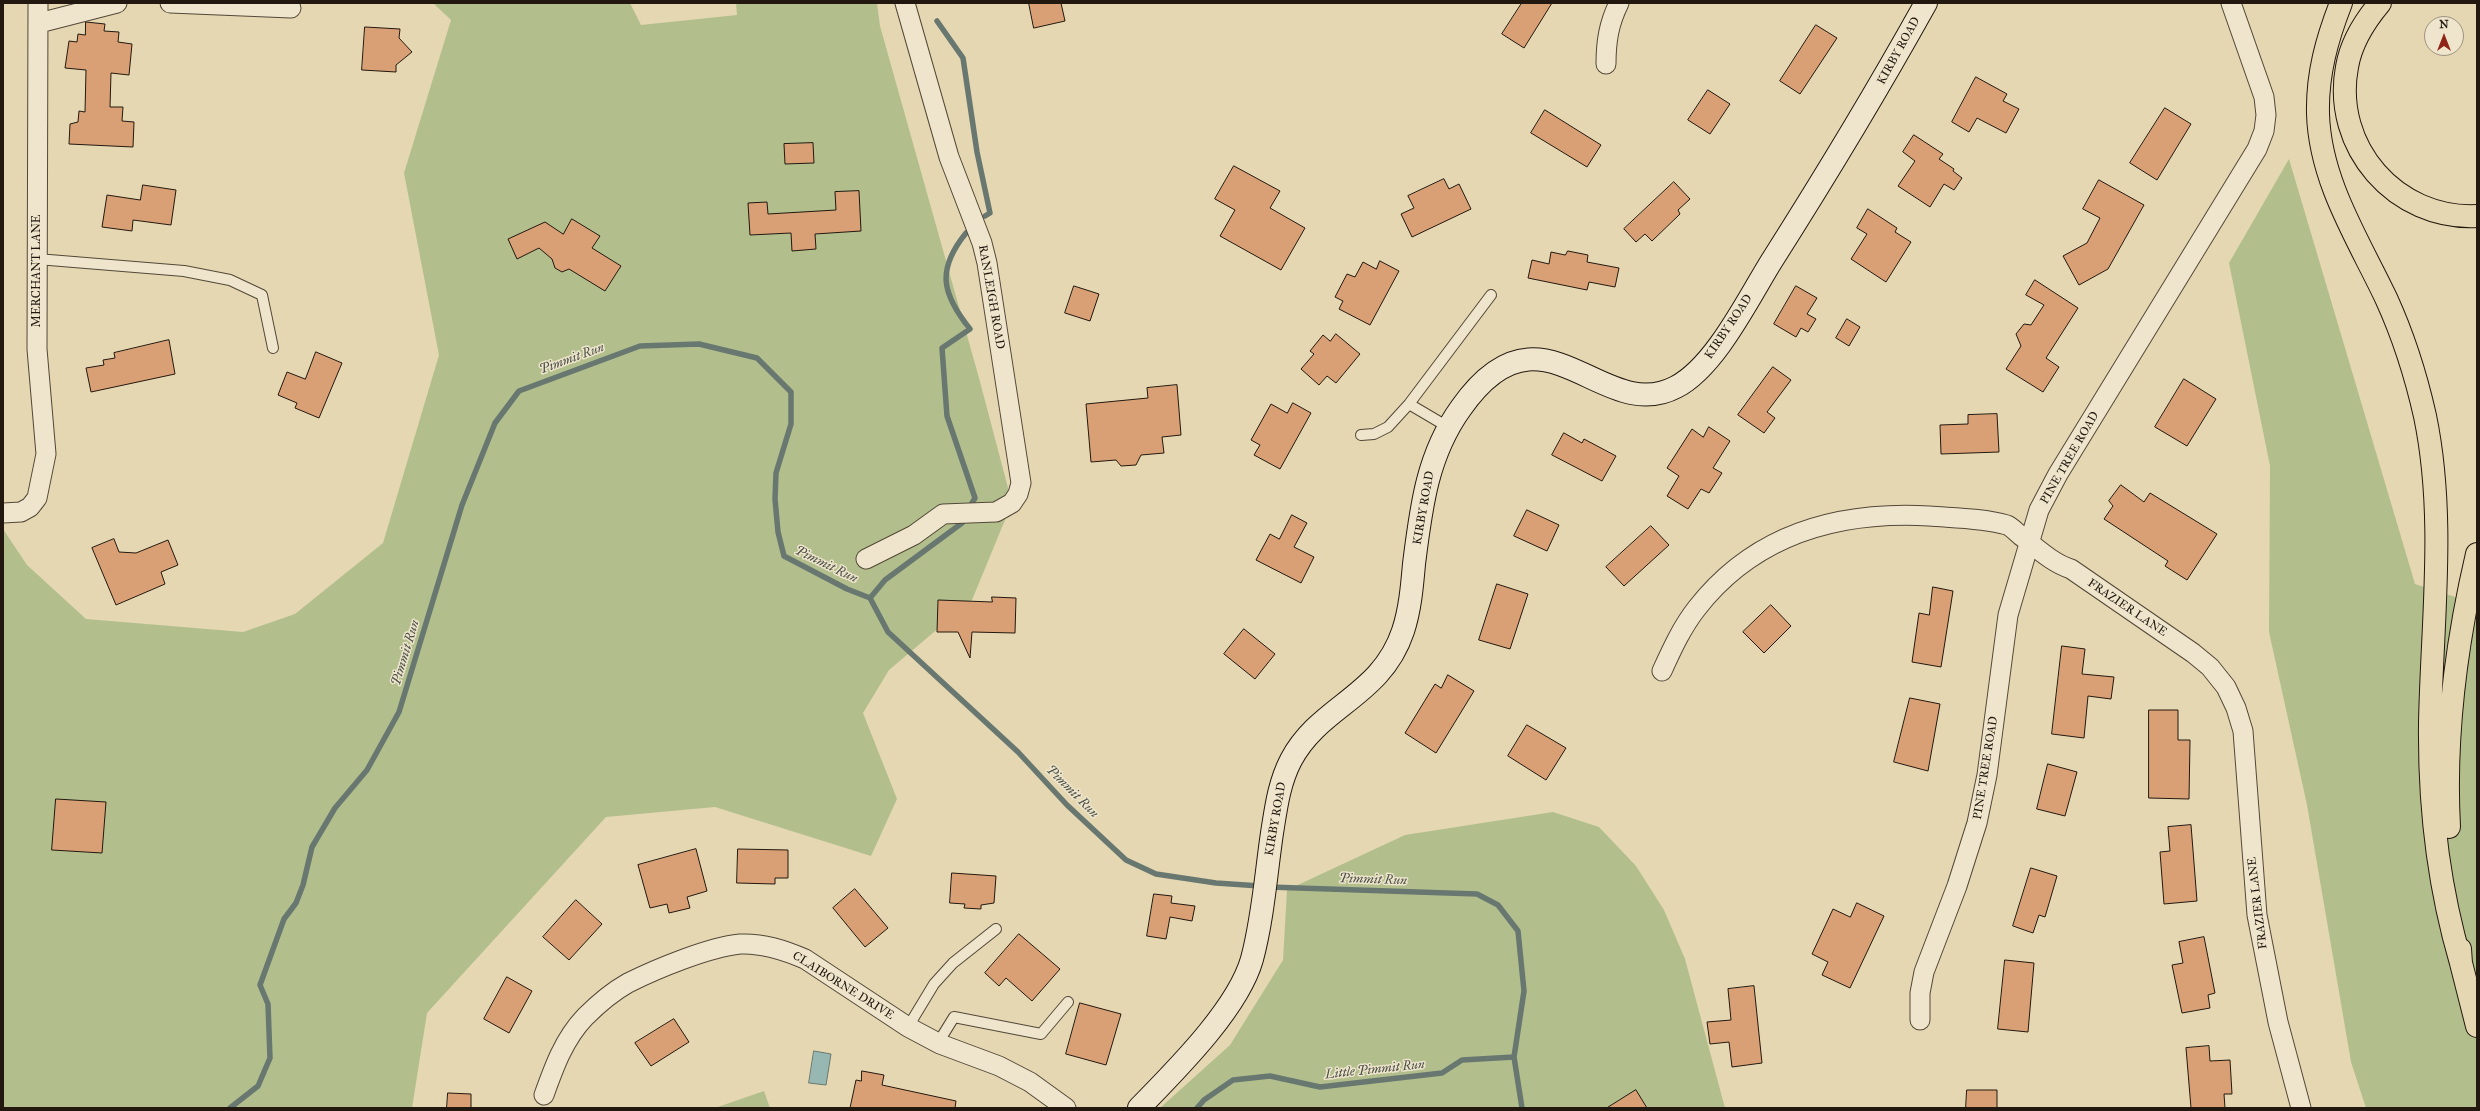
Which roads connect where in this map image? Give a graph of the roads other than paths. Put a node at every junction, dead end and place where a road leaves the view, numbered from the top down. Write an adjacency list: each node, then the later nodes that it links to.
1 (38, 3): 11 (street, MERCHANT LANE)
2 (117, 3): 11 (street)
3 (170, 3): 10 (street)
4 (905, 3): 23 (street, RANLEIGH ROAD)
5 (1618, 3): 12 (street)
6 (1926, 3): 18 (main road, KIRBY ROAD)
7 (2231, 3): 21 (street, PINE TREE ROAD)
8 (2341, 3): 26 (highway)
9 (2380, 3): 13 (highway)
10 (291, 8)
11 (39, 23): 14 (street, MERCHANT LANE)
12 (1606, 64)
13 (2477, 216)
14 (37, 259): 16 (lane); 20 (street, MERCHANT LANE)
15 (1491, 294): 17 (lane)
16 (273, 348)
17 (1409, 404): 18 (lane); 19 (lane)
18 (1448, 427): 34 (main road, KIRBY ROAD)
19 (1361, 435)
20 (3, 513)
21 (2029, 542): 24 (street, FRAZIER LANE); 28 (street, PINE TREE ROAD); 35 (street, FRAZIER LANE)
22 (2477, 554): 26 (highway)
23 (866, 559)
24 (1662, 671)
25 (996, 929): 30 (lane)
26 (2461, 963): 29 (highway)
27 (1068, 1002): 31 (lane)
28 (1920, 1020)
29 (2477, 1026)
30 (908, 1027): 31 (street, CLAIBORNE DRIVE); 32 (street, CLAIBORNE DRIVE)
31 (938, 1043): 33 (street, CLAIBORNE DRIVE)
32 (544, 1095)
33 (1066, 1108)
34 (1138, 1108)
35 (2301, 1108)

